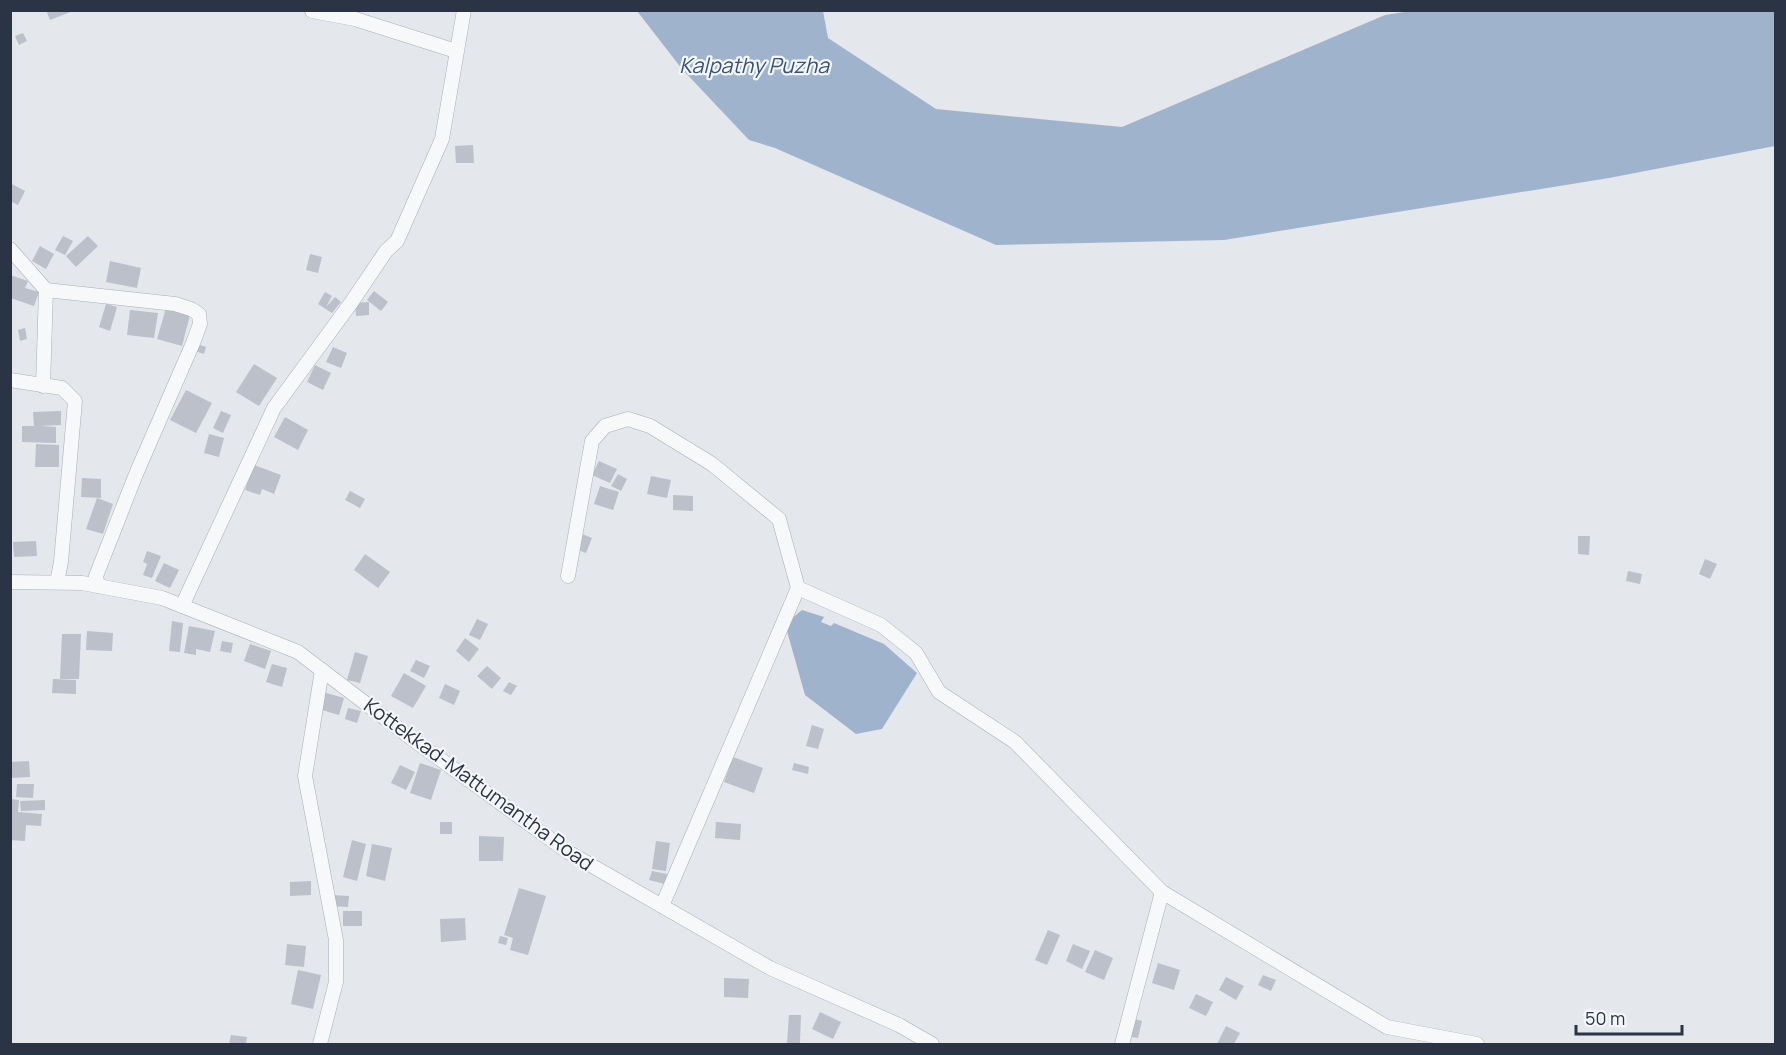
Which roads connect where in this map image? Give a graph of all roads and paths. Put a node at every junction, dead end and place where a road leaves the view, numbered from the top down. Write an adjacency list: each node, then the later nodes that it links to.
1 (464, 10): 3 (street)
2 (312, 11): 3 (street)
3 (456, 51): 13 (street)
4 (10, 249): 5 (street)
5 (46, 290): 7 (street); 11 (street)
6 (10, 380): 7 (street)
7 (43, 386): 10 (street)
8 (568, 576): 12 (street)
9 (10, 582): 10 (street, Kottekkad-Mattumantha Road)
10 (57, 582): 11 (street, Kottekkad-Mattumantha Road)
11 (98, 586): 13 (street, Kottekkad-Mattumantha Road)
12 (798, 588): 15 (street); 16 (street)
13 (182, 606): 14 (street, Kottekkad-Mattumantha Road)
14 (322, 670): 16 (street, Kottekkad-Mattumantha Road); 17 (street)
15 (1162, 892): 19 (street); 20 (street)
16 (662, 906): 18 (street, Kottekkad-Mattumantha Road)
17 (320, 1044)
18 (932, 1044)
19 (1122, 1044)
20 (1477, 1044)

